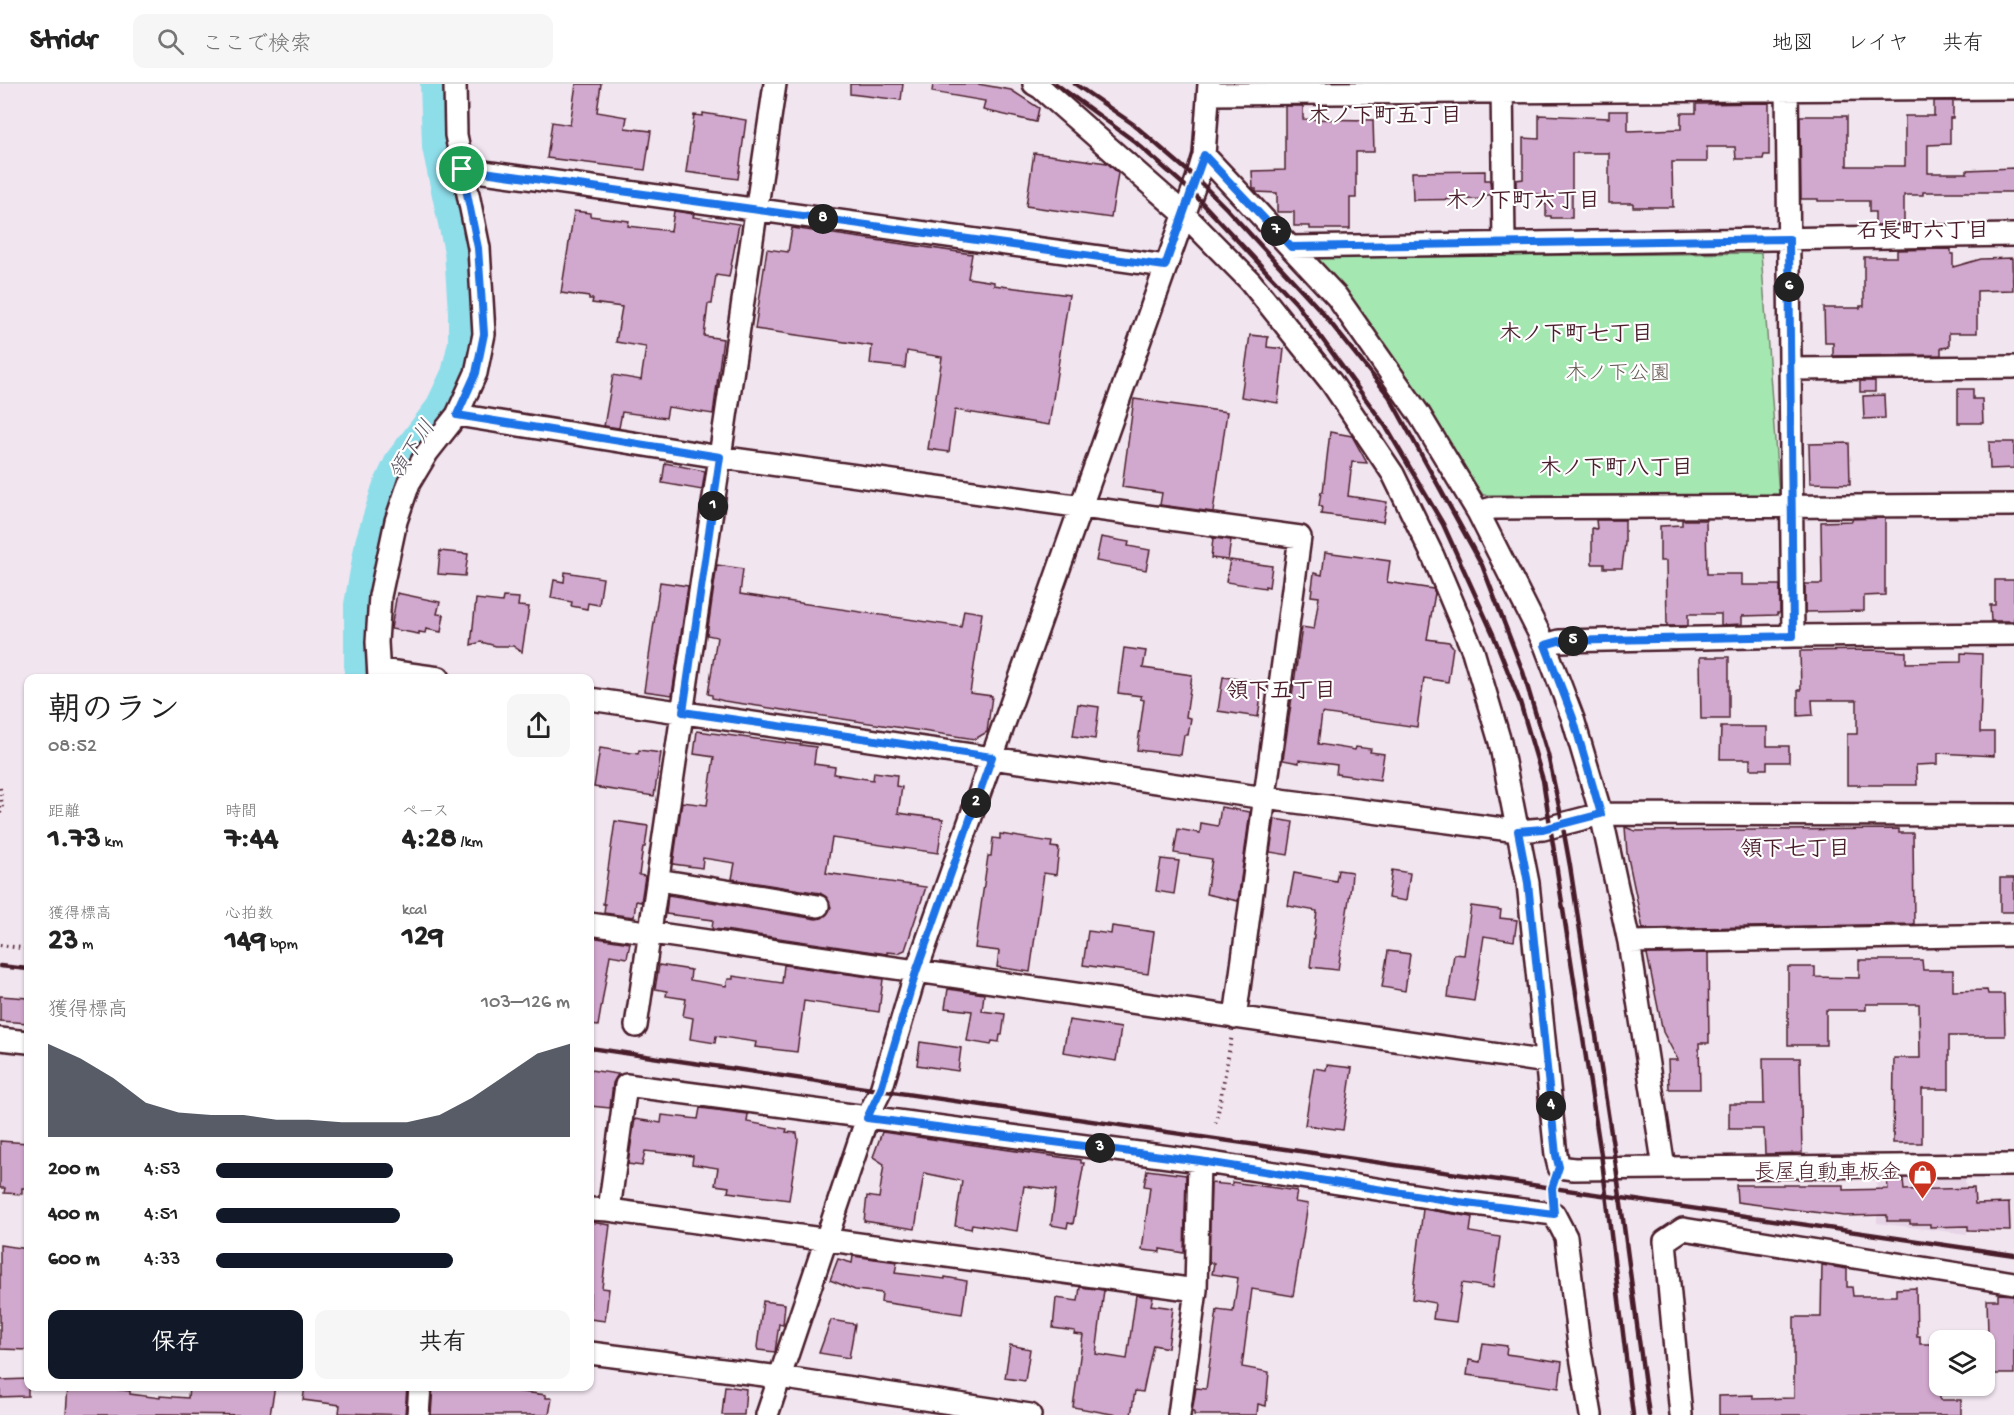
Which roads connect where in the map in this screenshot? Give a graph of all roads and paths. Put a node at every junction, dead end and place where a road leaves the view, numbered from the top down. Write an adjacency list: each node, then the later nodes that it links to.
1 (455, 84): 9 (street)
2 (775, 84): 10 (street)
3 (1034, 84): 11 (street)
4 (1787, 87): 5 (street); 6 (street); 13 (street)
5 (1502, 88): 7 (street); 14 (street)
6 (2014, 88)
7 (1209, 89): 8 (street)
8 (1204, 155): 11 (street); 15 (street)
9 (462, 169): 10 (street); 19 (street)
10 (756, 210): 16 (street); 20 (street)
11 (1184, 214): 16 (street); 37 (street)
12 (2014, 235): 13 (street)
13 (1789, 239): 14 (street); 18 (street)
14 (1504, 243): 15 (street)
15 (1291, 247): 24 (street)
16 (1165, 266): 22 (street)
17 (2014, 367): 18 (street)
18 (1790, 369): 23 (street)
19 (457, 415): 20 (street); 28 (street)
20 (720, 457): 22 (street); 30 (street)
21 (2014, 505): 23 (street)
22 (1081, 506): 31 (street); 33 (street)
23 (1791, 506): 24 (street); 26 (street)
24 (1478, 512): 27 (street)
25 (2014, 634): 26 (street)
26 (1793, 636): 27 (street)
27 (1545, 645): 35 (street)
28 (380, 674)
29 (594, 700): 30 (street)
30 (683, 712): 31 (street); 38 (street)
31 (992, 757): 33 (street); 46 (street)
32 (0, 788): 34 (path)
33 (1265, 798): 37 (street); 47 (street)
34 (0, 813)
35 (1601, 814): 36 (street); 37 (street); 43 (street)
36 (2014, 815)
37 (1518, 831): 51 (street)
38 (658, 880): 39 (street); 41 (street)
39 (818, 906)
40 (594, 925): 41 (street)
41 (650, 932): 46 (street); 48 (street)
42 (2014, 935): 43 (street)
43 (1629, 942): 56 (street)
44 (0, 945): 45 (path)
45 (24, 948)
46 (916, 972): 47 (street); 52 (street)
47 (1235, 1018): 51 (street); 53 (path)
48 (636, 1026)
49 (0, 1039): 50 (street)
50 (24, 1042)
51 (1547, 1062): 56 (street)
52 (867, 1118): 54 (street); 57 (street); 58 (street)
53 (1216, 1123)
54 (1200, 1161): 60 (street); 68 (street)
55 (2014, 1165): 56 (street)
56 (1664, 1168)
57 (599, 1209): 58 (street)
58 (826, 1239): 60 (street); 62 (street)
59 (2014, 1283): 69 (street)
60 (1196, 1290): 67 (street)
61 (594, 1354): 62 (street)
62 (779, 1377): 65 (street); 66 (street)
63 (420, 1391): 64 (street)
64 (418, 1415)
65 (767, 1415)
66 (1030, 1415)
67 (1179, 1415)
68 (1590, 1415)
69 (1681, 1415)

